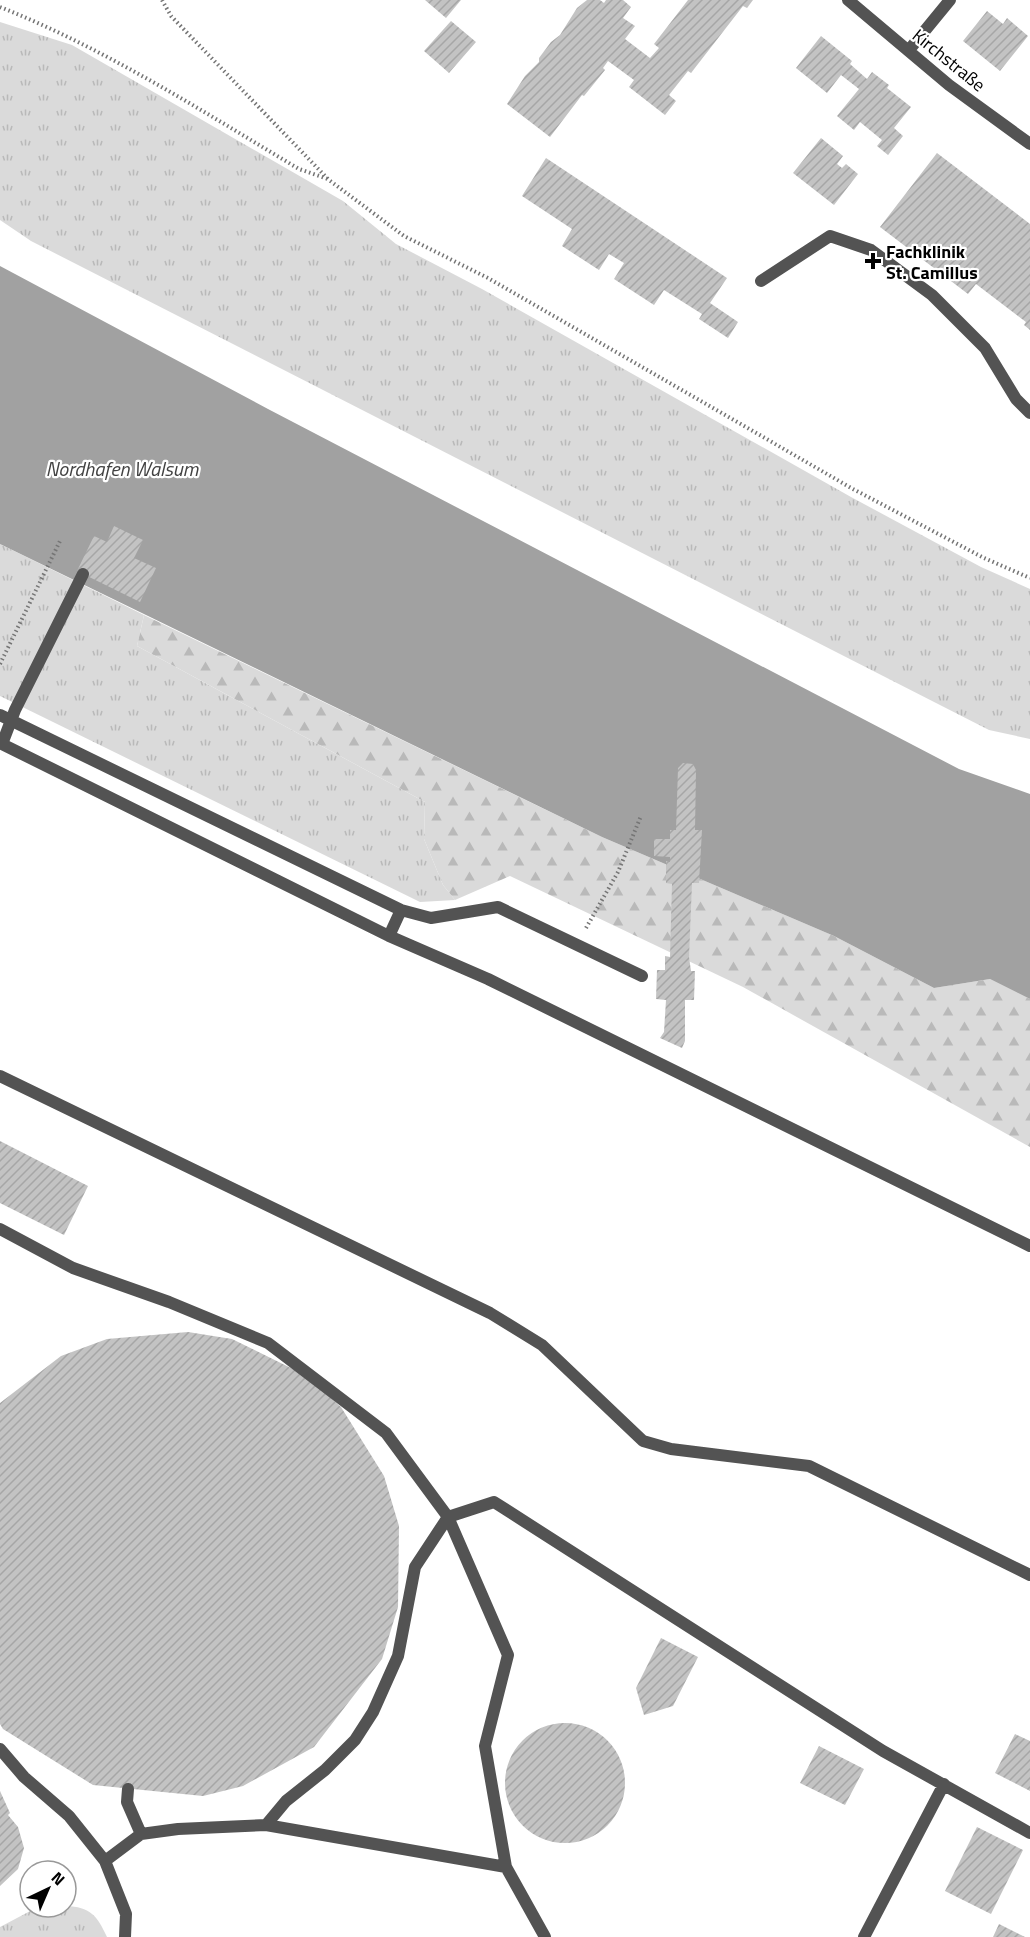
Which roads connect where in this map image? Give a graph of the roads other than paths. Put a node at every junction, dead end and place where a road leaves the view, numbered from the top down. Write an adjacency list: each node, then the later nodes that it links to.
1 (848, 0): 3 (street, Kirchstraße)
2 (950, 0): 3 (street)
3 (909, 50): 4 (street, Kirchstraße)
4 (1030, 144)
5 (761, 281): 6 (street)
6 (1030, 413)
7 (83, 574): 8 (street)
8 (9, 715): 9 (street); 10 (street)
9 (1, 744): 11 (street)
10 (401, 910): 11 (street); 12 (street)
11 (388, 936): 15 (street)
12 (642, 976)
13 (0, 1076): 17 (street)
14 (0, 1229): 16 (street)
15 (1030, 1246)
16 (448, 1517): 19 (street); 21 (street); 25 (street)
17 (1030, 1575)
18 (0, 1749): 24 (street)
19 (944, 1784): 22 (street); 28 (street)
20 (128, 1789): 23 (street)
21 (266, 1825): 23 (street); 25 (street)
22 (1030, 1833)
23 (141, 1834): 24 (street)
24 (105, 1861): 26 (street)
25 (506, 1867): 27 (street)
26 (125, 1937)
27 (545, 1937)
28 (864, 1937)

